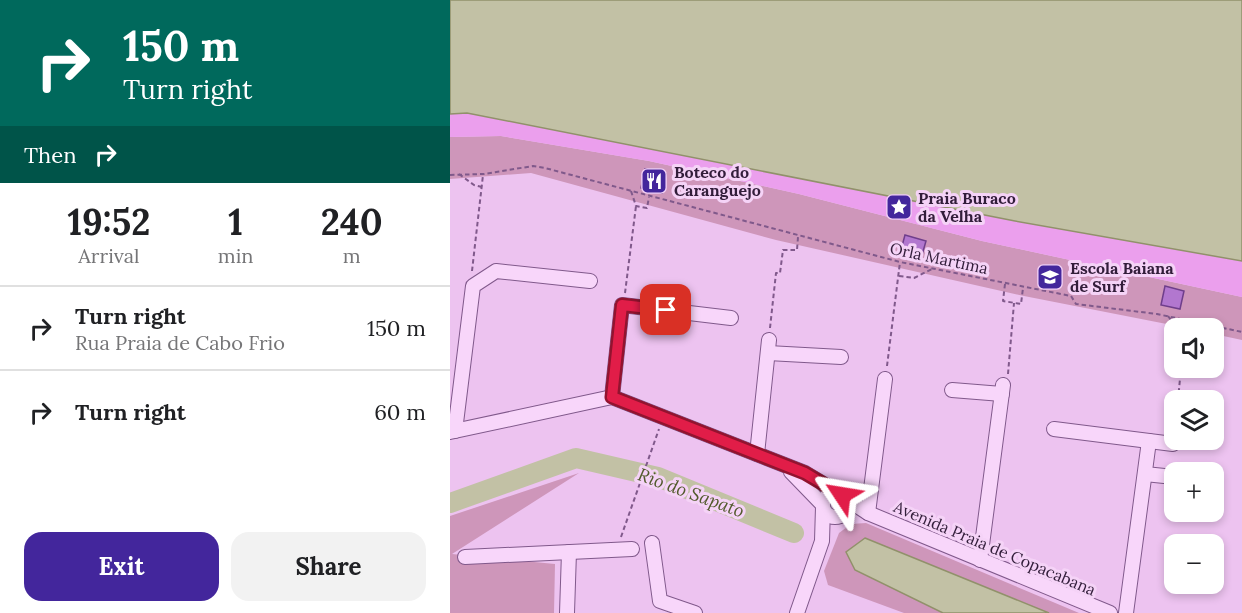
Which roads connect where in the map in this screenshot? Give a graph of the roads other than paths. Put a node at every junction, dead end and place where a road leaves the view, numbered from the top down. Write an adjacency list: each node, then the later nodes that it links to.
1 (590, 281): 8 (street)
2 (731, 318): 6 (street)
3 (841, 357): 11 (street)
4 (885, 379): 17 (street)
5 (952, 390): 24 (street)
6 (612, 397): 8 (street); 11 (street, Avenida Praia de Copacabana)
7 (1054, 429): 9 (street)
8 (453, 432)
9 (1149, 441): 10 (street); 13 (street)
10 (1164, 443)
11 (757, 454): 12 (street, Avenida Praia de Copacabana)
12 (782, 465): 15 (street, Avenida Praia de Copacabana); 16 (street, Avenida Praia de Copacabana)
13 (1145, 474): 14 (street); 29 (street)
14 (1164, 476)
15 (841, 495): 16 (street); 17 (street, Avenida Praia de Copacabana); 18 (street)
16 (823, 506): 18 (street); 19 (street)
17 (868, 513): 18 (street, Avenida Praia de Copacabana); 24 (street, Avenida Praia de Copacabana)
18 (840, 516): 19 (street)
19 (822, 541): 27 (street)
20 (652, 543): 26 (street)
21 (632, 549): 22 (street)
22 (569, 552): 23 (street); 25 (street)
23 (465, 557)
24 (980, 560): 28 (street, Avenida Praia de Copacabana)
25 (567, 613)
26 (696, 613)
27 (798, 613)
28 (1110, 613)
29 (1126, 613)

